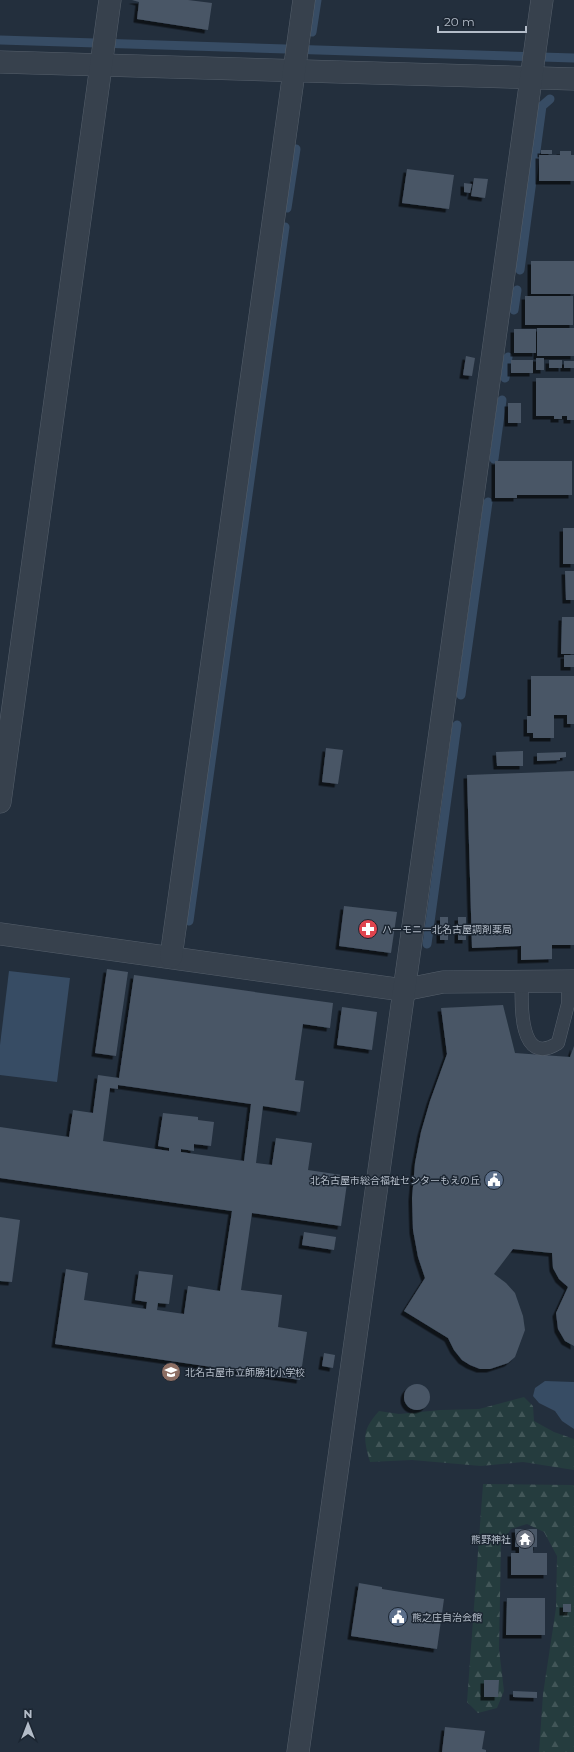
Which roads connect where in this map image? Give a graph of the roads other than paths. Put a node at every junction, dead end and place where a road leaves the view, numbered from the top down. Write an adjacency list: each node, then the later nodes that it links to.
1 (110, 0): 4 (street)
2 (304, 0): 5 (street)
3 (542, 0): 7 (street)
4 (103, 50): 5 (street); 6 (street); 9 (street)
5 (296, 57): 7 (street); 11 (street)
6 (0, 62)
7 (532, 74): 8 (street); 14 (street)
8 (574, 79)
9 (0, 802)
10 (0, 934): 11 (street)
11 (171, 957): 14 (street)
12 (522, 981): 13 (street); 13 (lane); 14 (street)
13 (571, 981)
14 (403, 990): 15 (street)
15 (298, 1752)

